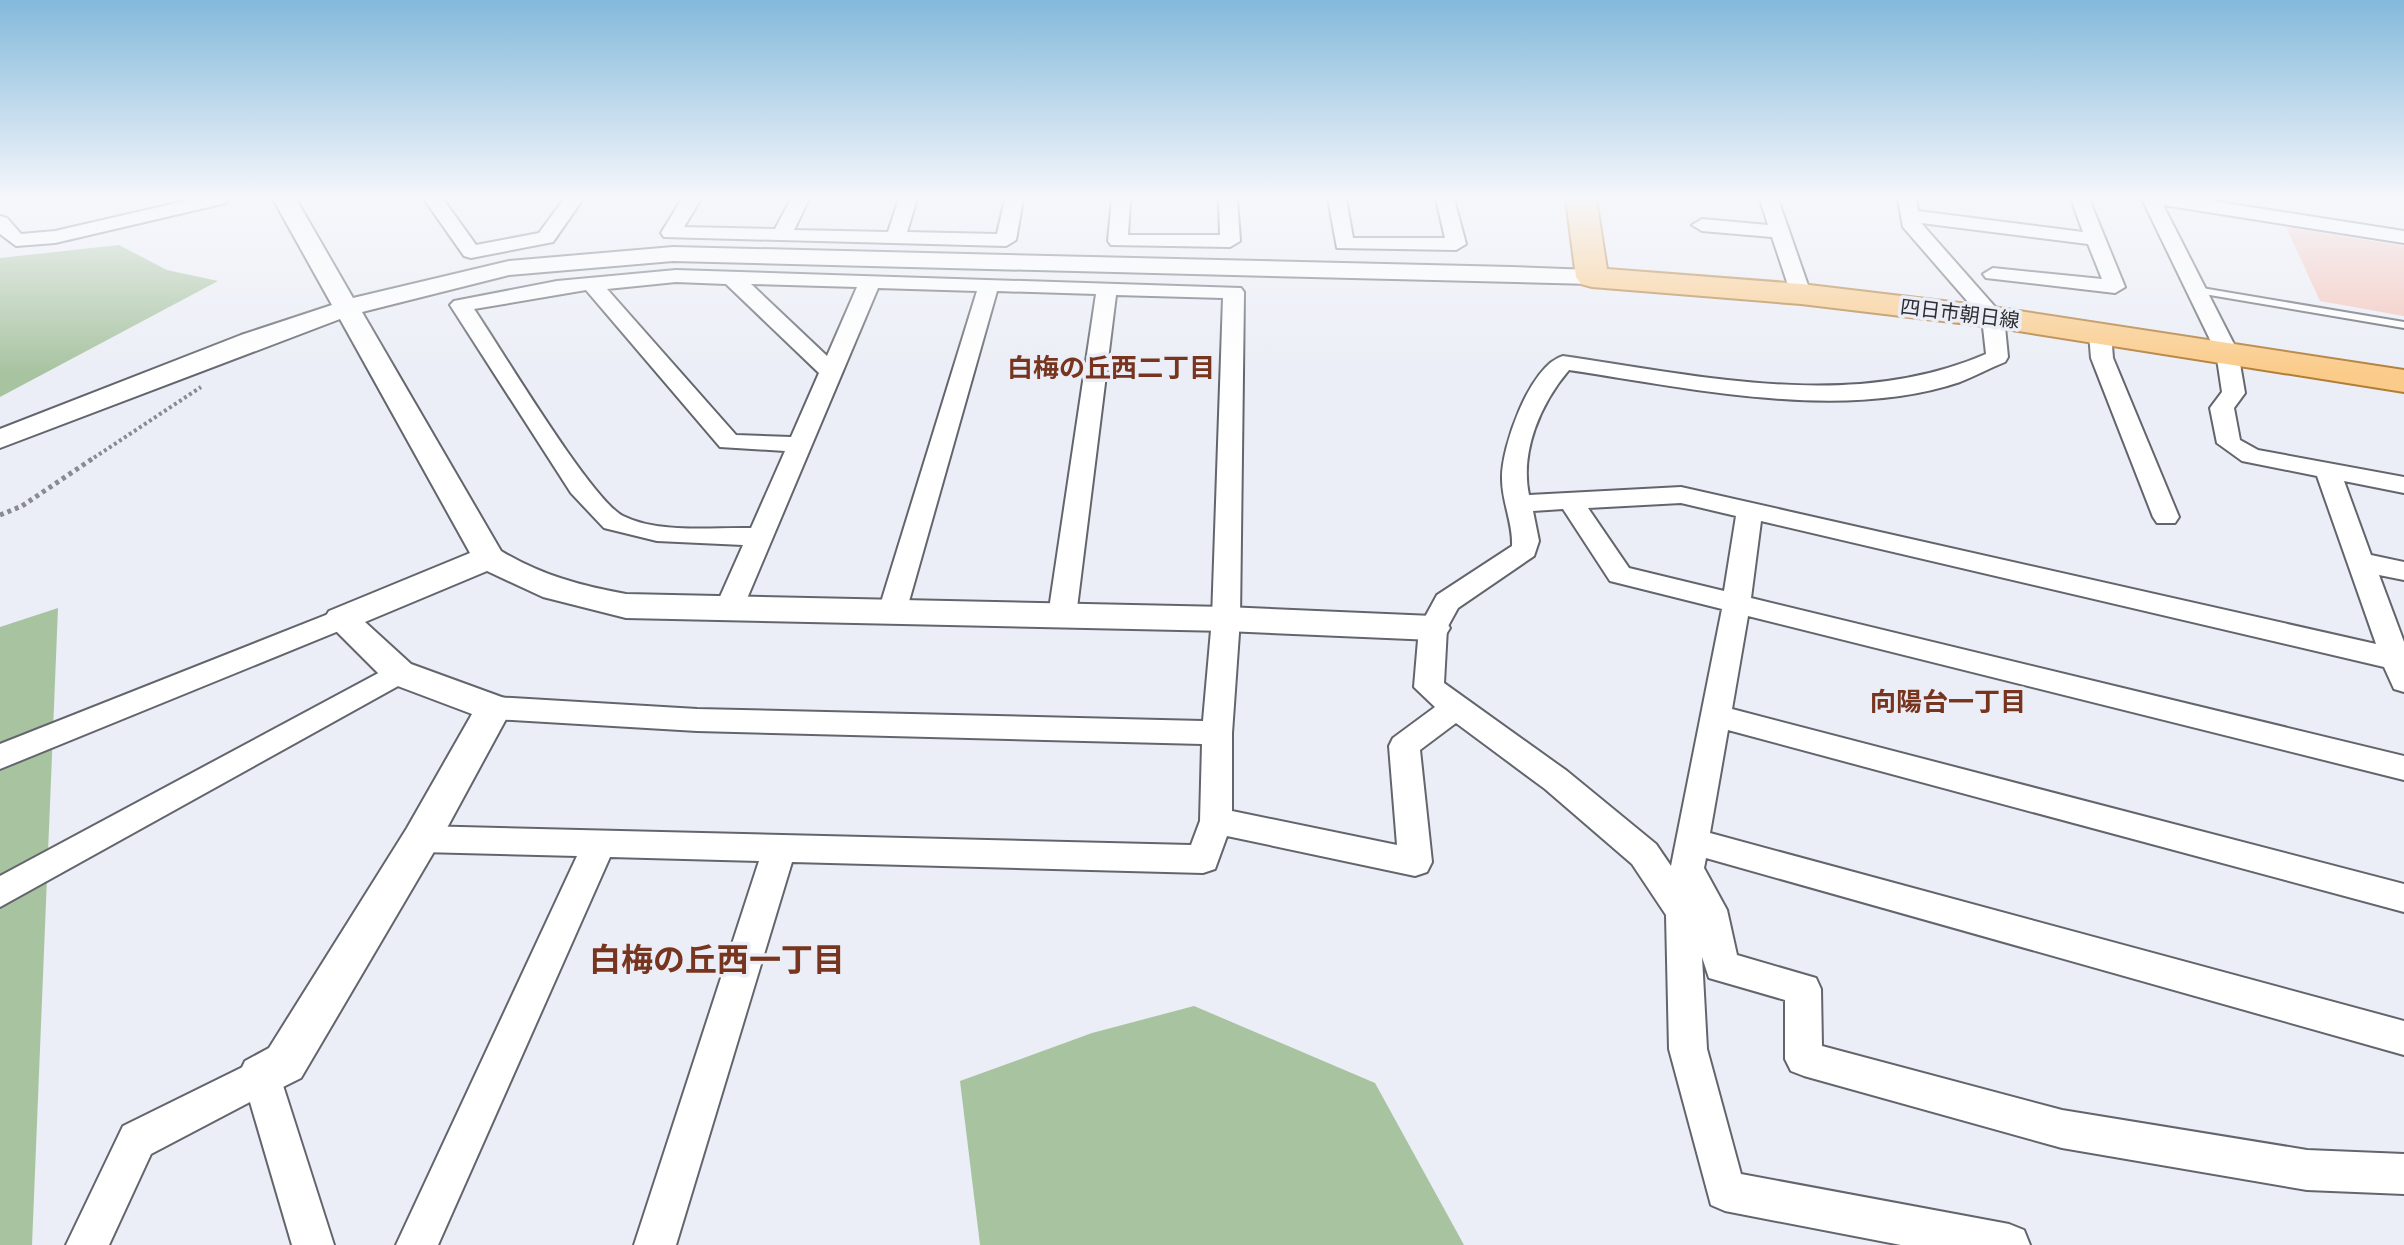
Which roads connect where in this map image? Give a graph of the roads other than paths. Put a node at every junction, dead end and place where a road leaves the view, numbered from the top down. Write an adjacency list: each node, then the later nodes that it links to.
1 (316, 257): 18 (street)
2 (651, 257): 18 (street)
3 (812, 257): 10 (street)
4 (1589, 257): 10 (main road)
5 (1789, 257): 17 (street)
6 (1940, 257): 19 (street)
7 (2103, 257): 9 (street)
8 (2180, 257): 16 (street)
9 (1993, 274)
10 (1592, 277): 17 (main road, 四日市朝日線)
11 (732, 278): 12 (street); 13 (street); 23 (street)
12 (870, 282): 14 (street); 23 (street)
13 (591, 283): 26 (street); 33 (street)
14 (989, 285): 15 (street); 39 (street)
15 (1107, 288): 40 (street); 42 (street)
16 (2196, 290): 20 (lane); 22 (street)
17 (1801, 294): 19 (main road, 四日市朝日線)
18 (344, 308): 25 (street); 34 (street)
19 (1993, 317): 21 (main road, 四日市朝日線); 30 (street)
20 (2404, 325)
21 (2100, 333): 22 (main road, 四日市朝日線); 32 (street)
22 (2227, 352): 24 (main road, 四日市朝日線); 27 (street)
23 (831, 372): 26 (street)
24 (2404, 381)
25 (0, 439)
26 (799, 444): 33 (street)
27 (2327, 470): 28 (street); 35 (street)
28 (2404, 485)
29 (1570, 501): 30 (street); 31 (street); 37 (street)
30 (1518, 504): 43 (street)
31 (1749, 512): 37 (street); 44 (street)
32 (2166, 517)
33 (759, 537): 38 (street)
34 (489, 558): 38 (street); 41 (street)
35 (2360, 562): 36 (street); 44 (street)
36 (2404, 571)
37 (1736, 606): 48 (street); 51 (street)
38 (729, 608): 39 (street)
39 (892, 612): 40 (street)
40 (1062, 616): 42 (street)
41 (341, 619): 45 (street); 50 (street)
42 (1226, 619): 43 (street); 49 (street)
43 (1433, 628): 46 (street)
44 (2402, 667)
45 (399, 673): 47 (street); 57 (street)
46 (1456, 707): 52 (street); 66 (street)
47 (494, 708): 49 (street); 53 (street)
48 (1716, 716): 54 (street); 58 (street)
49 (1217, 733): 52 (street)
50 (0, 757)
51 (2404, 768)
52 (1216, 821): 56 (street)
53 (421, 839): 55 (street); 60 (street)
54 (1692, 841): 59 (street); 61 (street)
55 (599, 844): 56 (street); 64 (street)
56 (780, 848): 65 (street)
57 (0, 893)
58 (2404, 898)
59 (2404, 1038)
60 (261, 1076): 62 (street); 63 (street)
61 (2404, 1174)
62 (87, 1245)
63 (313, 1245)
64 (417, 1245)
65 (655, 1245)
66 (2009, 1245)

